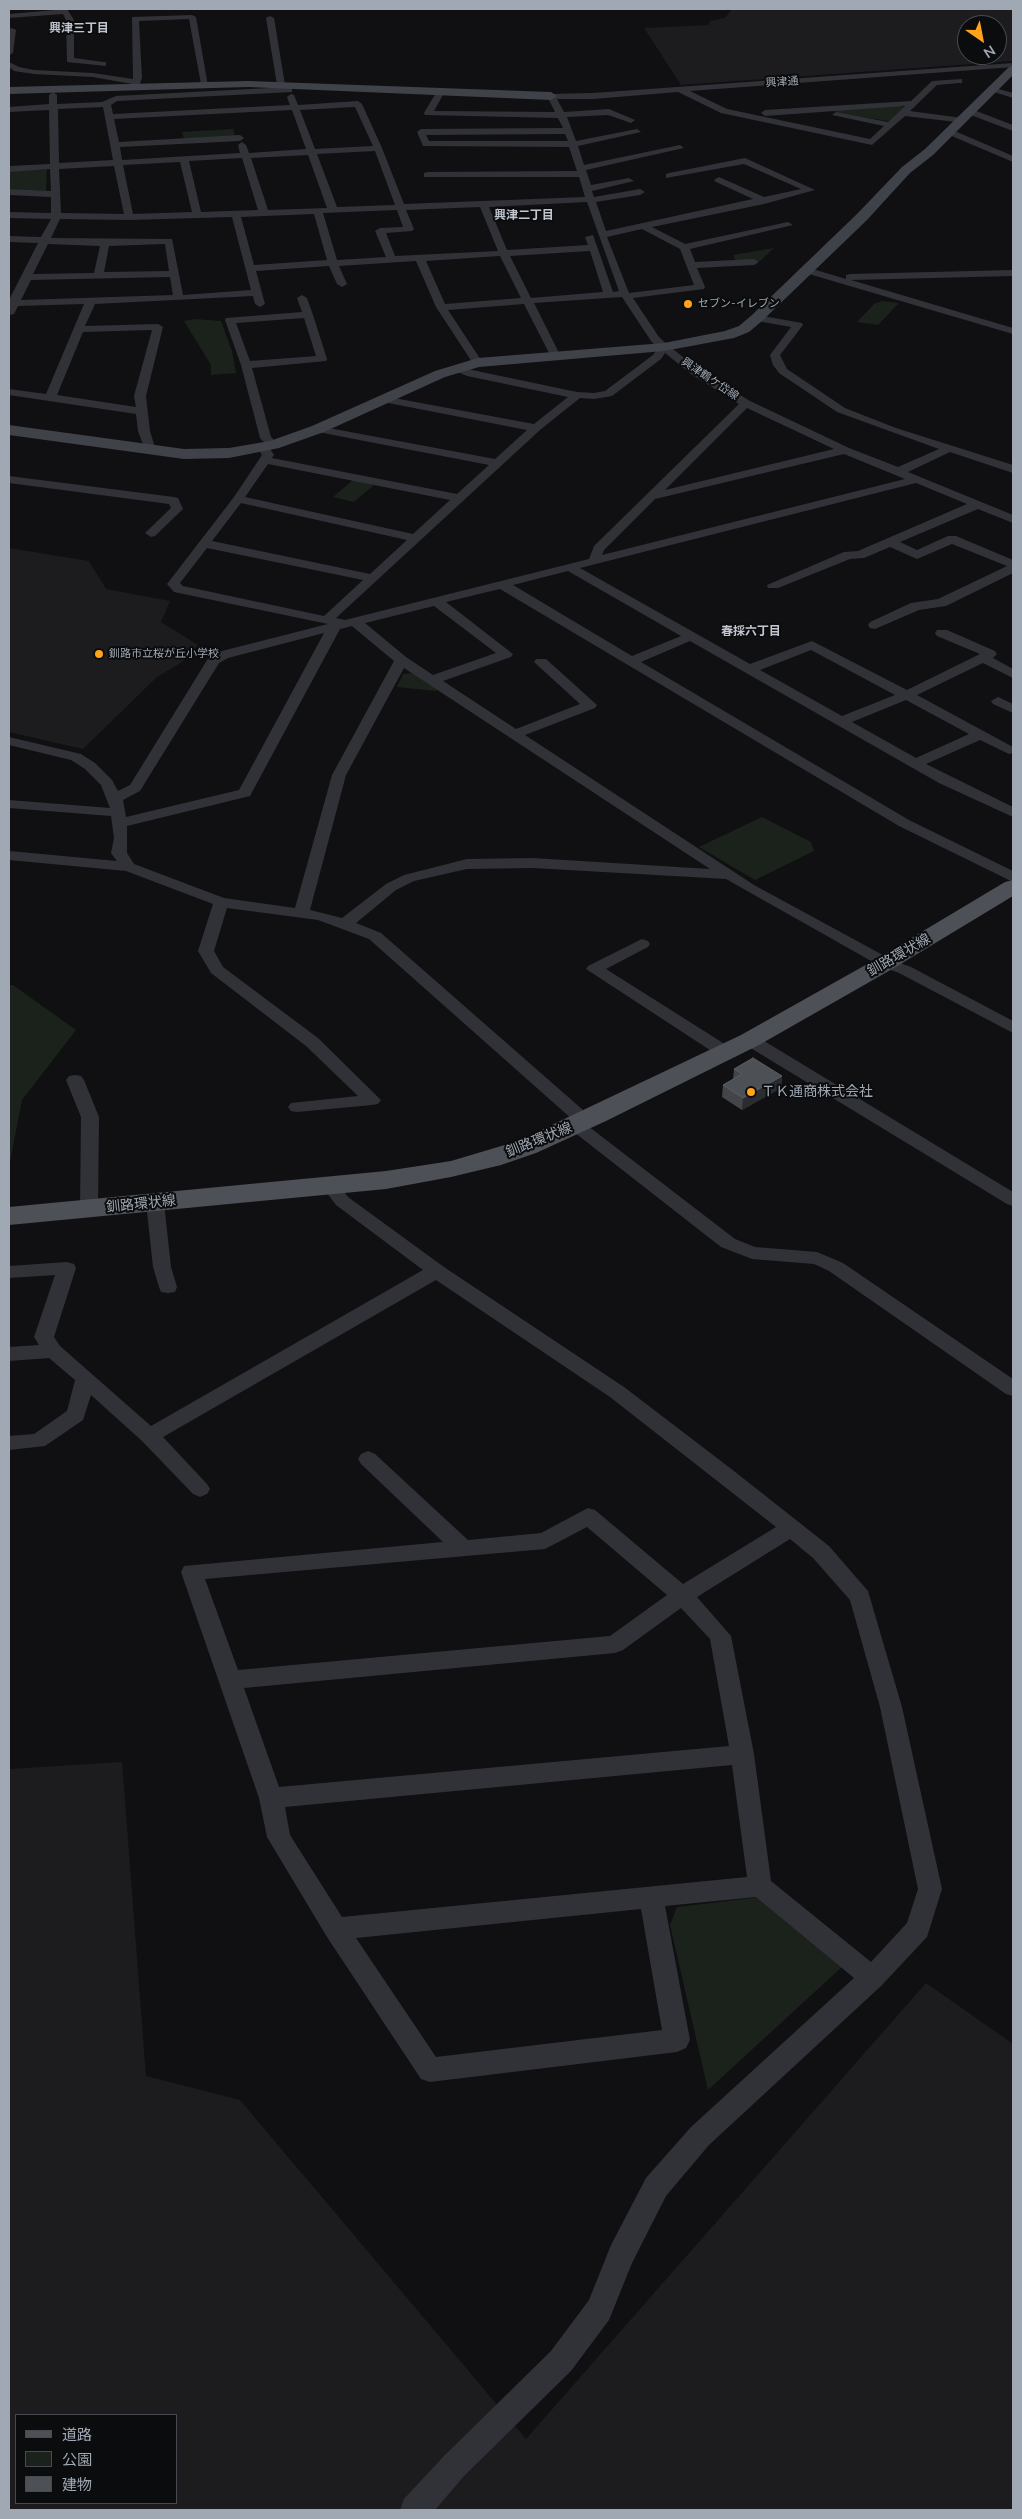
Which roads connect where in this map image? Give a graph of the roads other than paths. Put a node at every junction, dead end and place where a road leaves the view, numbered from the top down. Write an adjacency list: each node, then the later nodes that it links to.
1 (64, 10): 2 (street); 8 (street)
2 (9, 16)
3 (270, 18): 17 (street)
4 (9, 31): 5 (street)
5 (9, 46): 6 (street)
6 (9, 53)
7 (9, 64): 13 (street)
8 (112, 66)
9 (126, 69): 13 (street)
10 (1003, 76): 11 (street, 興津通); 24 (street); 35 (street)
11 (842, 77): 19 (street); 20 (street, 興津通)
12 (964, 81): 14 (street)
13 (132, 83): 15 (street); 15 (street); 18 (street)
14 (935, 83): 16 (street); 27 (street)
15 (205, 84): 17 (street)
16 (916, 84)
17 (285, 87): 22 (street); 28 (street); 30 (street)
18 (53, 89): 21 (street); 29 (street)
19 (858, 89)
20 (679, 90): 23 (street, 興津通); 26 (street)
21 (9, 91)
22 (440, 93): 23 (street); 34 (street)
23 (551, 96): 34 (street, 興津鶴ケ岱線)
24 (1013, 96)
25 (721, 99): 26 (street)
26 (701, 100): 37 (street)
27 (913, 103): 32 (street); 33 (street)
28 (107, 104): 29 (street); 36 (street)
29 (54, 107): 31 (street); 57 (street)
30 (295, 107): 39 (street); 50 (street); 52 (street)
31 (9, 109)
32 (821, 109): 37 (street); 40 (street)
33 (903, 113): 35 (street); 40 (street)
34 (562, 115): 38 (street); 43 (street, 興津鶴ケ岱線)
35 (967, 116): 42 (street); 45 (street)
36 (110, 117): 41 (street); 49 (street)
37 (749, 117): 40 (street)
38 (631, 120)
39 (236, 124): 41 (street); 41 (street); 53 (street)
40 (891, 125)
41 (173, 128): 49 (street)
42 (1013, 128)
43 (568, 131): 47 (street, 興津鶴ケ岱線); 47 (street)
44 (637, 132): 47 (street)
45 (950, 132): 48 (street); 97 (street)
46 (995, 140): 48 (street)
47 (572, 144): 58 (street, 興津鶴ケ岱線)
48 (978, 144): 54 (street)
49 (116, 145): 56 (street)
50 (378, 148): 52 (street); 70 (street)
51 (680, 148): 58 (street)
52 (310, 153): 53 (street); 71 (street)
53 (246, 156): 55 (street); 73 (street)
54 (1013, 159)
55 (184, 160): 56 (street); 77 (street)
56 (119, 163): 57 (street); 79 (street)
57 (56, 167): 59 (street); 66 (street)
58 (577, 167): 60 (street); 67 (street, 興津鶴ケ岱線)
59 (9, 169)
60 (427, 175)
61 (719, 180): 68 (street)
62 (629, 181): 67 (street)
63 (682, 182): 68 (street)
64 (9, 192): 66 (street)
65 (640, 192): 67 (street)
66 (56, 194): 78 (street)
67 (584, 199): 69 (street); 84 (street, 興津鶴ケ岱線)
68 (764, 201): 74 (street)
69 (483, 203): 70 (street); 90 (street)
70 (402, 207): 71 (street); 92 (street)
71 (334, 210): 72 (street)
72 (318, 211): 73 (street); 94 (street)
73 (264, 213): 75 (street)
74 (708, 213): 82 (street); 83 (street)
75 (236, 214): 77 (street); 96 (street)
76 (9, 215): 78 (street)
77 (197, 215): 79 (street)
78 (56, 217): 79 (street); 86 (street)
79 (129, 217)
80 (586, 224): 89 (street)
81 (788, 225): 83 (street)
82 (645, 227): 84 (street); 88 (street)
83 (747, 233): 88 (street)
84 (602, 235): 106 (street, 興津鶴ケ岱線)
85 (9, 238): 86 (street)
86 (45, 240): 87 (street); 101 (street)
87 (105, 243): 99 (street); 100 (street)
88 (684, 247): 95 (street)
89 (593, 248): 90 (street); 105 (street)
90 (504, 254): 91 (street); 110 (street)
91 (420, 258): 92 (street); 112 (street)
92 (392, 260): 94 (street)
93 (754, 262): 95 (street)
94 (333, 263): 96 (street); 103 (street)
95 (692, 265): 106 (street)
96 (250, 268): 104 (street)
97 (806, 270): 102 (street); 116 (street)
98 (1013, 272): 102 (street)
99 (173, 274): 100 (street); 107 (street)
100 (99, 276): 101 (street)
101 (25, 278): 111 (street)
102 (834, 278): 118 (street)
103 (342, 284)
104 (257, 293): 107 (street); 115 (street)
105 (609, 295): 106 (street); 110 (street)
106 (625, 295): 119 (street, 興津鶴ケ岱線)
107 (179, 298): 109 (street)
108 (302, 298): 114 (street)
109 (91, 300): 111 (street); 117 (street)
110 (527, 300): 112 (street); 120 (street)
111 (11, 303): 113 (street)
112 (441, 306): 121 (street)
113 (9, 314)
114 (308, 315): 115 (street); 122 (street)
115 (263, 318): 122 (street)
116 (757, 318): 119 (street); 133 (street)
117 (79, 329): 126 (street); 129 (street)
118 (1013, 332)
119 (664, 347): 120 (street); 125 (street); 128 (street, 興津鶴ケ岱線)
120 (554, 355): 121 (street)
121 (478, 363): 123 (street)
122 (246, 365): 136 (street)
123 (457, 368): 125 (street); 127 (street)
124 (9, 392): 126 (street)
125 (577, 395): 131 (street)
126 (50, 398): 129 (street)
127 (383, 399): 130 (street); 131 (street)
128 (746, 403): 134 (street, 興津鶴ケ岱線); 142 (street)
129 (142, 411): 135 (street)
130 (318, 428): 136 (street); 137 (street)
131 (536, 428): 137 (street)
132 (9, 430): 135 (street)
133 (950, 448): 138 (street); 139 (street)
134 (845, 450): 139 (street, 興津鶴ケ岱線); 142 (street)
135 (150, 451): 136 (street)
136 (267, 451): 143 (street); 144 (street)
137 (498, 463): 143 (street)
138 (1013, 469)
139 (897, 472): 141 (street, 興津鶴ケ岱線)
140 (9, 479): 147 (street)
141 (914, 480): 145 (street, 興津鶴ケ岱線); 151 (street)
142 (654, 496): 151 (street)
143 (458, 498): 148 (street)
144 (238, 499): 148 (street); 150 (street)
145 (976, 505): 146 (street, 興津鶴ケ岱線); 149 (street)
146 (1013, 520)
147 (151, 532)
148 (415, 538): 155 (street)
149 (890, 542): 152 (street); 157 (street)
150 (203, 543): 155 (street); 159 (street)
151 (595, 560): 153 (street)
152 (1013, 564)
153 (569, 567): 156 (street); 162 (street)
154 (1013, 568): 160 (street)
155 (370, 578): 159 (street)
156 (501, 584): 158 (street); 166 (street)
157 (773, 585)
158 (437, 602): 159 (street); 169 (street)
159 (340, 623): 164 (street); 180 (street); 180 (street)
160 (875, 625)
161 (942, 633): 163 (street)
162 (692, 636): 166 (street); 167 (street)
163 (984, 658): 168 (street); 170 (street)
164 (401, 660): 169 (street); 188 (street)
165 (541, 662): 174 (street)
166 (630, 662): 185 (street)
167 (748, 669): 170 (street); 173 (street)
168 (1013, 674)
169 (433, 680): 174 (street)
170 (907, 695): 173 (street); 175 (street)
171 (998, 701): 172 (street)
172 (1013, 709)
173 (843, 721): 178 (street)
174 (515, 734): 184 (street)
175 (979, 735): 177 (street); 178 (street)
176 (9, 741): 180 (street)
177 (1009, 750)
178 (916, 763): 181 (street)
179 (9, 804): 180 (street)
180 (118, 811): 183 (street)
181 (1013, 813)
182 (9, 856): 183 (street)
183 (128, 867): 187 (street)
184 (729, 876): 189 (street); 191 (street)
185 (1013, 877)
186 (1013, 887): 191 (main road, 釧路環状線)
187 (221, 902): 188 (street); 196 (street)
188 (302, 913): 189 (street)
189 (345, 924): 197 (street)
190 (642, 944): 194 (street)
191 (886, 963): 192 (street); 193 (main road, 釧路環状線)
192 (1013, 1028)
193 (750, 1040): 194 (main road, 釧路環状線); 199 (street)
194 (725, 1052): 197 (main road, 釧路環状線)
195 (76, 1080): 201 (street)
196 (297, 1107)
197 (580, 1123): 198 (main road, 釧路環状線); 209 (street)
198 (330, 1185): 200 (main road, 釧路環状線); 203 (street)
199 (1013, 1200)
200 (155, 1203): 201 (main road, 釧路環状線); 205 (street)
201 (89, 1210): 202 (main road, 釧路環状線)
202 (9, 1216)
203 (437, 1271): 210 (street); 214 (street)
204 (9, 1272): 206 (street)
205 (168, 1287)
206 (53, 1351): 207 (street); 208 (street)
207 (9, 1354)
208 (85, 1378): 210 (street); 211 (street)
209 (1013, 1389)
210 (149, 1436): 213 (street)
211 (9, 1443)
212 (368, 1459): 215 (street)
213 (200, 1489)
214 (792, 1528): 216 (street); 223 (street)
215 (464, 1549): 216 (street); 217 (street)
216 (682, 1595): 217 (street); 218 (street)
217 (230, 1680): 219 (street)
218 (742, 1754): 219 (street); 220 (street)
219 (272, 1798): 222 (street)
220 (760, 1886): 221 (street); 223 (street)
221 (651, 1899): 222 (street); 222 (street)
222 (336, 1928)
223 (872, 1978): 224 (street)
224 (415, 2510)

